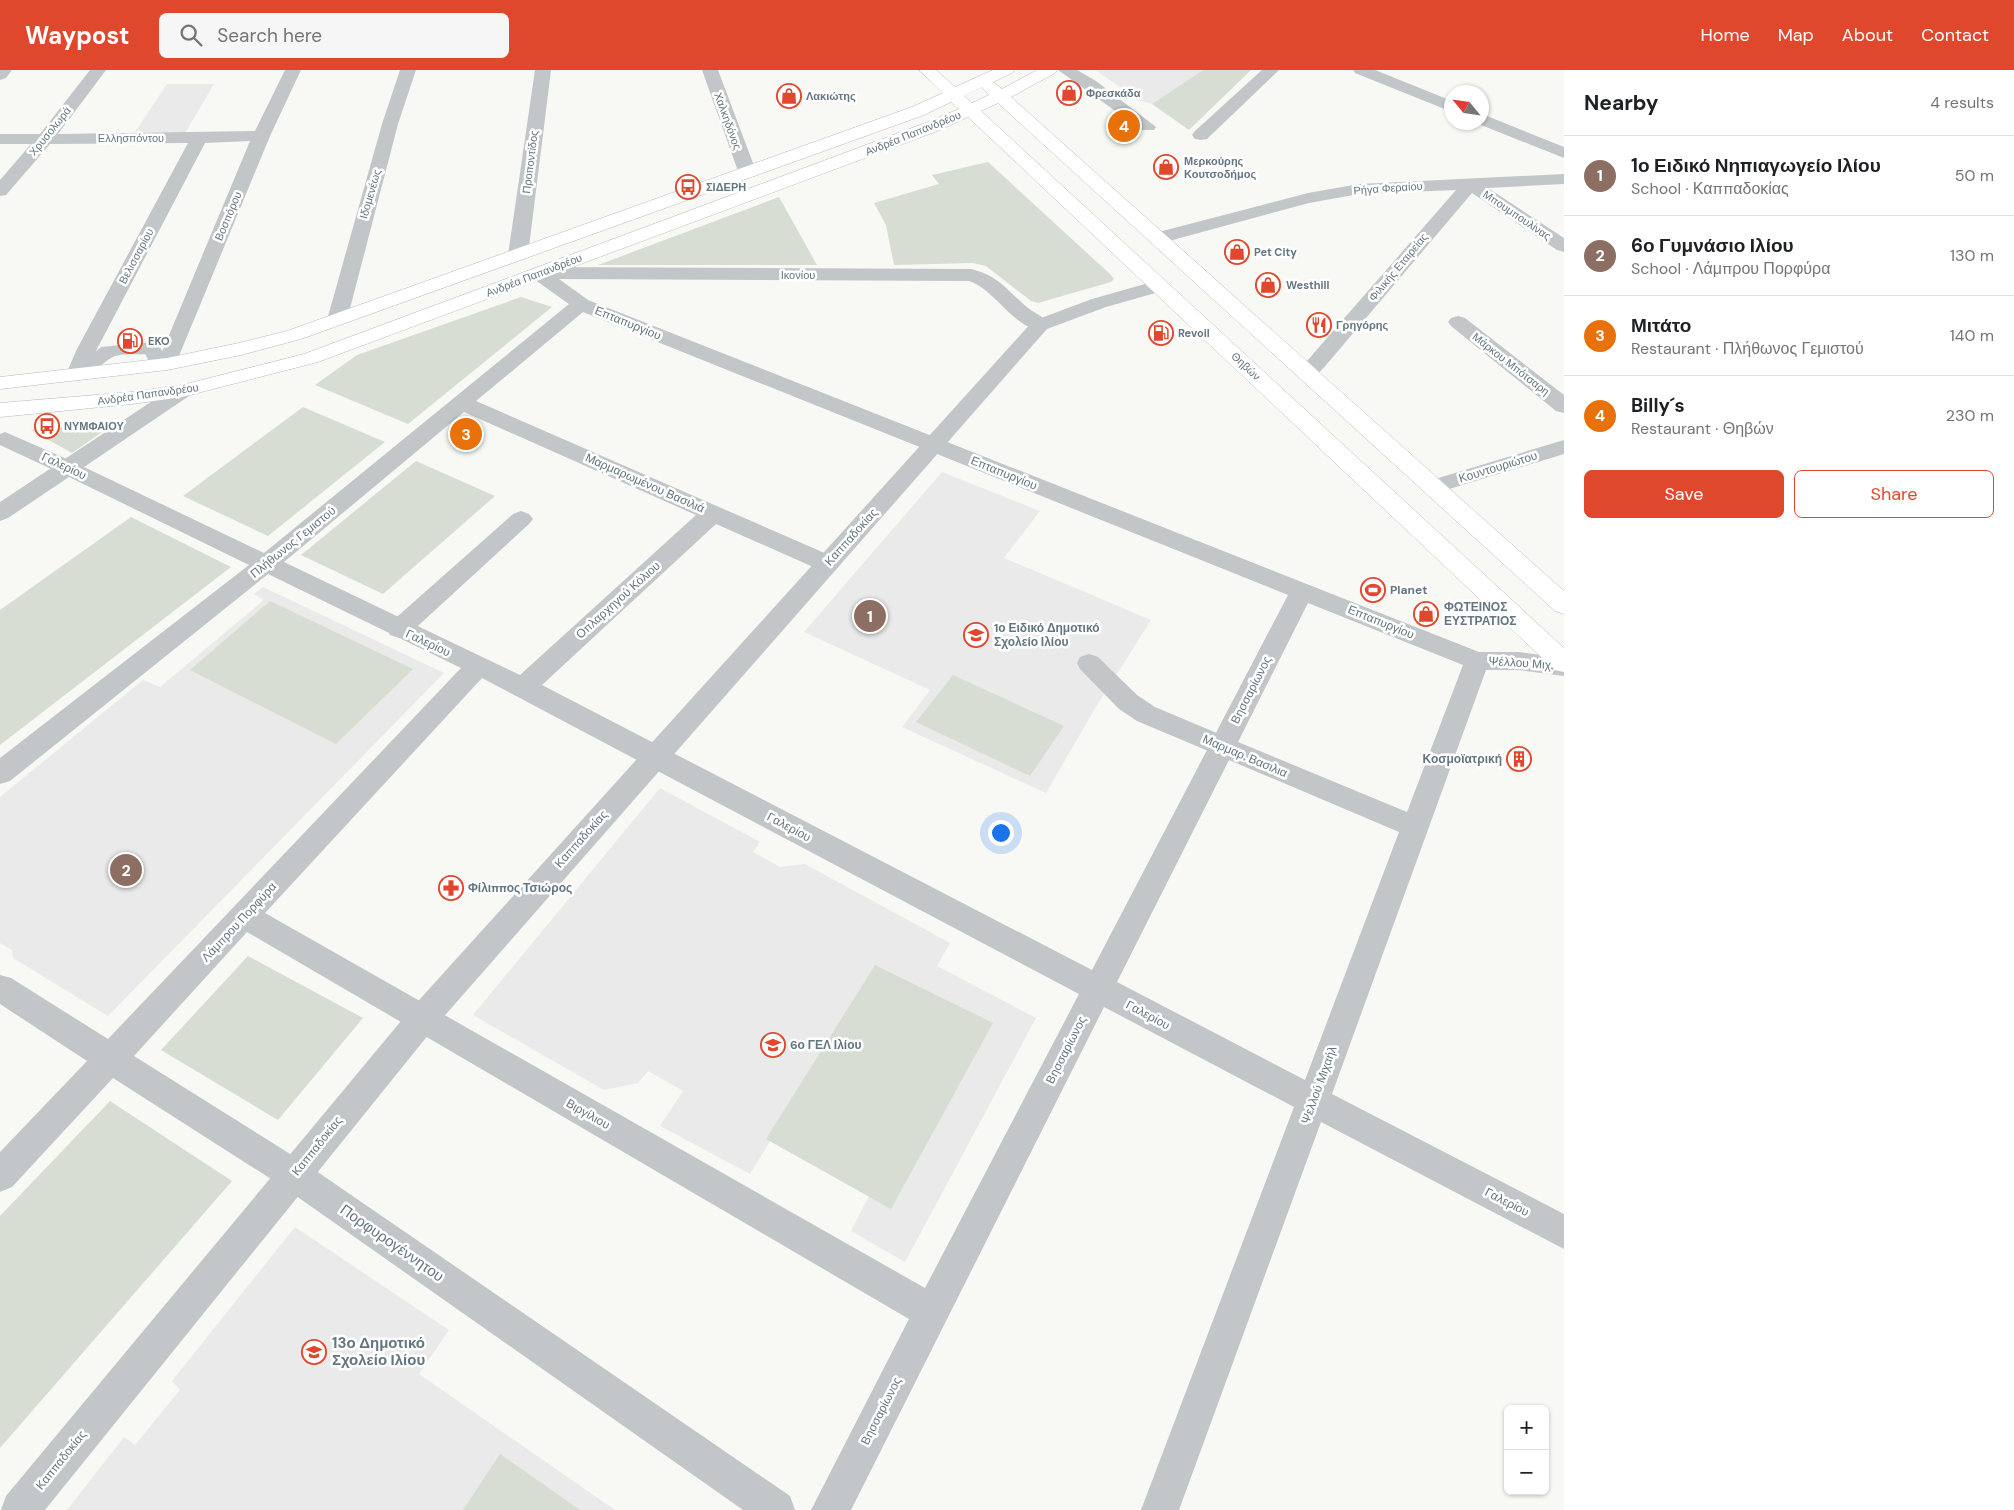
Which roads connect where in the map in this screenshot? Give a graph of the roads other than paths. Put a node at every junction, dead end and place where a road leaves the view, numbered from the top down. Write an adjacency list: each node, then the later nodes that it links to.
1 (4, 70): 14 (street)
2 (98, 70): 26 (street, Χρυσολωρά)
3 (293, 70): 23 (street, Βοσπόρου)
4 (408, 70): 38 (street, Ιδομενέως)
5 (543, 70): 34 (street, Προποντίδος)
6 (710, 70): 28 (street, Χαλκηδόνος)
7 (927, 70): 16 (main road, Θηβών)
8 (971, 70): 15 (main road)
9 (1006, 70): 15 (main road, Ανδρέα Παπανδρέου)
10 (1048, 70): 17 (main road, Ανδρέα Παπανδρέου)
11 (1066, 70): 21 (lane)
12 (1271, 70): 22 (street)
13 (1361, 70): 18 (street)
14 (0, 75)
15 (984, 82): 16 (main road, Ανδρέα Παπανδρέου); 17 (main road)
16 (953, 96): 19 (main road, Θηβών); 28 (main road, Ανδρέα Παπανδρέου)
17 (1001, 96): 19 (main road, Ανδρέα Παπανδρέου); 32 (main road)
18 (1444, 104)
19 (969, 110): 35 (main road, Ανδρέα Παπανδρέου); 36 (main road, Θηβών)
20 (1489, 122): 27 (street)
21 (1148, 127)
22 (1201, 135)
23 (261, 136): 24 (street, Ελλησπόντου); 41 (street, Βοσπόρου)
24 (199, 138): 26 (street, Ελλησπόντου); 43 (street, Βελισσαρίου)
25 (0, 139): 26 (street, Ελλησπόντου)
26 (45, 139): 31 (street, Χρυσολωρά)
27 (1564, 153)
28 (747, 171): 34 (main road, Ανδρέα Παπανδρέου)
29 (1564, 179): 30 (street, Ρήγα Φεραίου)
30 (1470, 184): 32 (street, Ρήγα Φεραίου); 33 (street, Μπουμπουλίνας); 42 (street, Φιλικής Εταιρείας)
31 (0, 191)
32 (1158, 238): 42 (main road)
33 (1564, 246)
34 (518, 255): 38 (main road, Ανδρέα Παπανδρέου)
35 (538, 273): 37 (street, Επταπυργίου); 40 (street, Ικονίου); 45 (main road, Ανδρέα Παπανδρέου)
36 (1159, 286): 40 (street, Καππαδοκίας); 64 (main road, Θηβών)
37 (581, 304): 46 (street, Πλήθωνος Γεμιστού); 50 (street, Επταπυργίου)
38 (337, 320): 41 (main road, Ανδρέα Παπανδρέου)
39 (1458, 322): 47 (street, Μάρκου Μπότσαρη)
40 (1040, 325): 50 (street, Καππαδοκίας)
41 (164, 364): 43 (main road, Ανδρέα Παπανδρέου)
42 (1307, 373): 53 (main road)
43 (78, 374): 44 (main road, Ανδρέα Παπανδρέου)
44 (0, 383)
45 (182, 391): 48 (main road, Ανδρέα Παπανδρέου); 52 (street)
46 (462, 403): 55 (street, Μαρμαρωμένου Βασιλιά); 57 (street, Πλήθωνος Γεμιστού)
47 (1564, 406)
48 (0, 410)
49 (5, 439): 52 (lane, Γαλερίου)
50 (934, 444): 58 (street, Καππαδοκίας); 59 (street, Επταπυργίου)
51 (1564, 447): 53 (street, Κουντουριώτου)
52 (68, 468): 54 (street); 57 (street, Γαλερίου)
53 (1433, 487): 60 (main road)
54 (0, 513)
55 (713, 513): 58 (street, Μαρμαρωμένου Βασιλιά); 67 (street, Οπλαρχηγού Κόλιου)
56 (521, 519): 61 (street)
57 (267, 563): 61 (street, Γαλερίου); 70 (street, Πλήθωνος Γεμιστού)
58 (828, 564): 69 (street, Καππαδοκίας)
59 (1302, 591): 62 (street, Επταπυργίου); 68 (street, Βησσαρίωνος)
60 (1564, 605)
61 (399, 629): 65 (street, Γαλερίου)
62 (1477, 661): 66 (street, Ψέλλου Μιχ.); 71 (street, Ψελλού Μιχαήλ)
63 (1089, 663): 68 (lane, Μαρμαρ. Βασιλια)
64 (1564, 663)
65 (478, 666): 67 (street, Γαλερίου); 72 (street, Λάμπρου Πορφύρα)
66 (1564, 667)
67 (523, 687): 69 (street, Γαλερίου)
68 (1222, 746): 71 (street, Μαρμαρ. Βασιλια); 74 (street, Βησσαρίωνος)
69 (655, 757): 74 (street, Γαλερίου); 75 (street, Καππαδοκίας)
70 (0, 773)
71 (1415, 827): 77 (street, Ψελλού Μιχαήλ)
72 (245, 916): 75 (street, Βιργίλιου); 76 (street, Λάμπρου Πορφύρα)
73 (0, 988): 76 (street, Πορφυρογέννητου)
74 (1098, 989): 77 (street, Γαλερίου); 81 (street, Βησσαρίωνος)
75 (422, 1019): 78 (street, Καππαδοκίας); 81 (street, Βιργίλιου)
76 (109, 1058): 78 (street, Πορφυρογέννητου); 79 (street, Λάμπρου Πορφύρα)
77 (1313, 1101): 80 (street, Γαλερίου); 85 (street, Ψελλού Μιχαήλ)
78 (294, 1175): 82 (street, Καππαδοκίας); 83 (street, Πορφυρογέννητου)
79 (0, 1176)
80 (1564, 1232)
81 (932, 1312): 84 (street, Βησσαρίωνος)
82 (20, 1510)
83 (776, 1510)
84 (830, 1510)
85 (1160, 1510)

